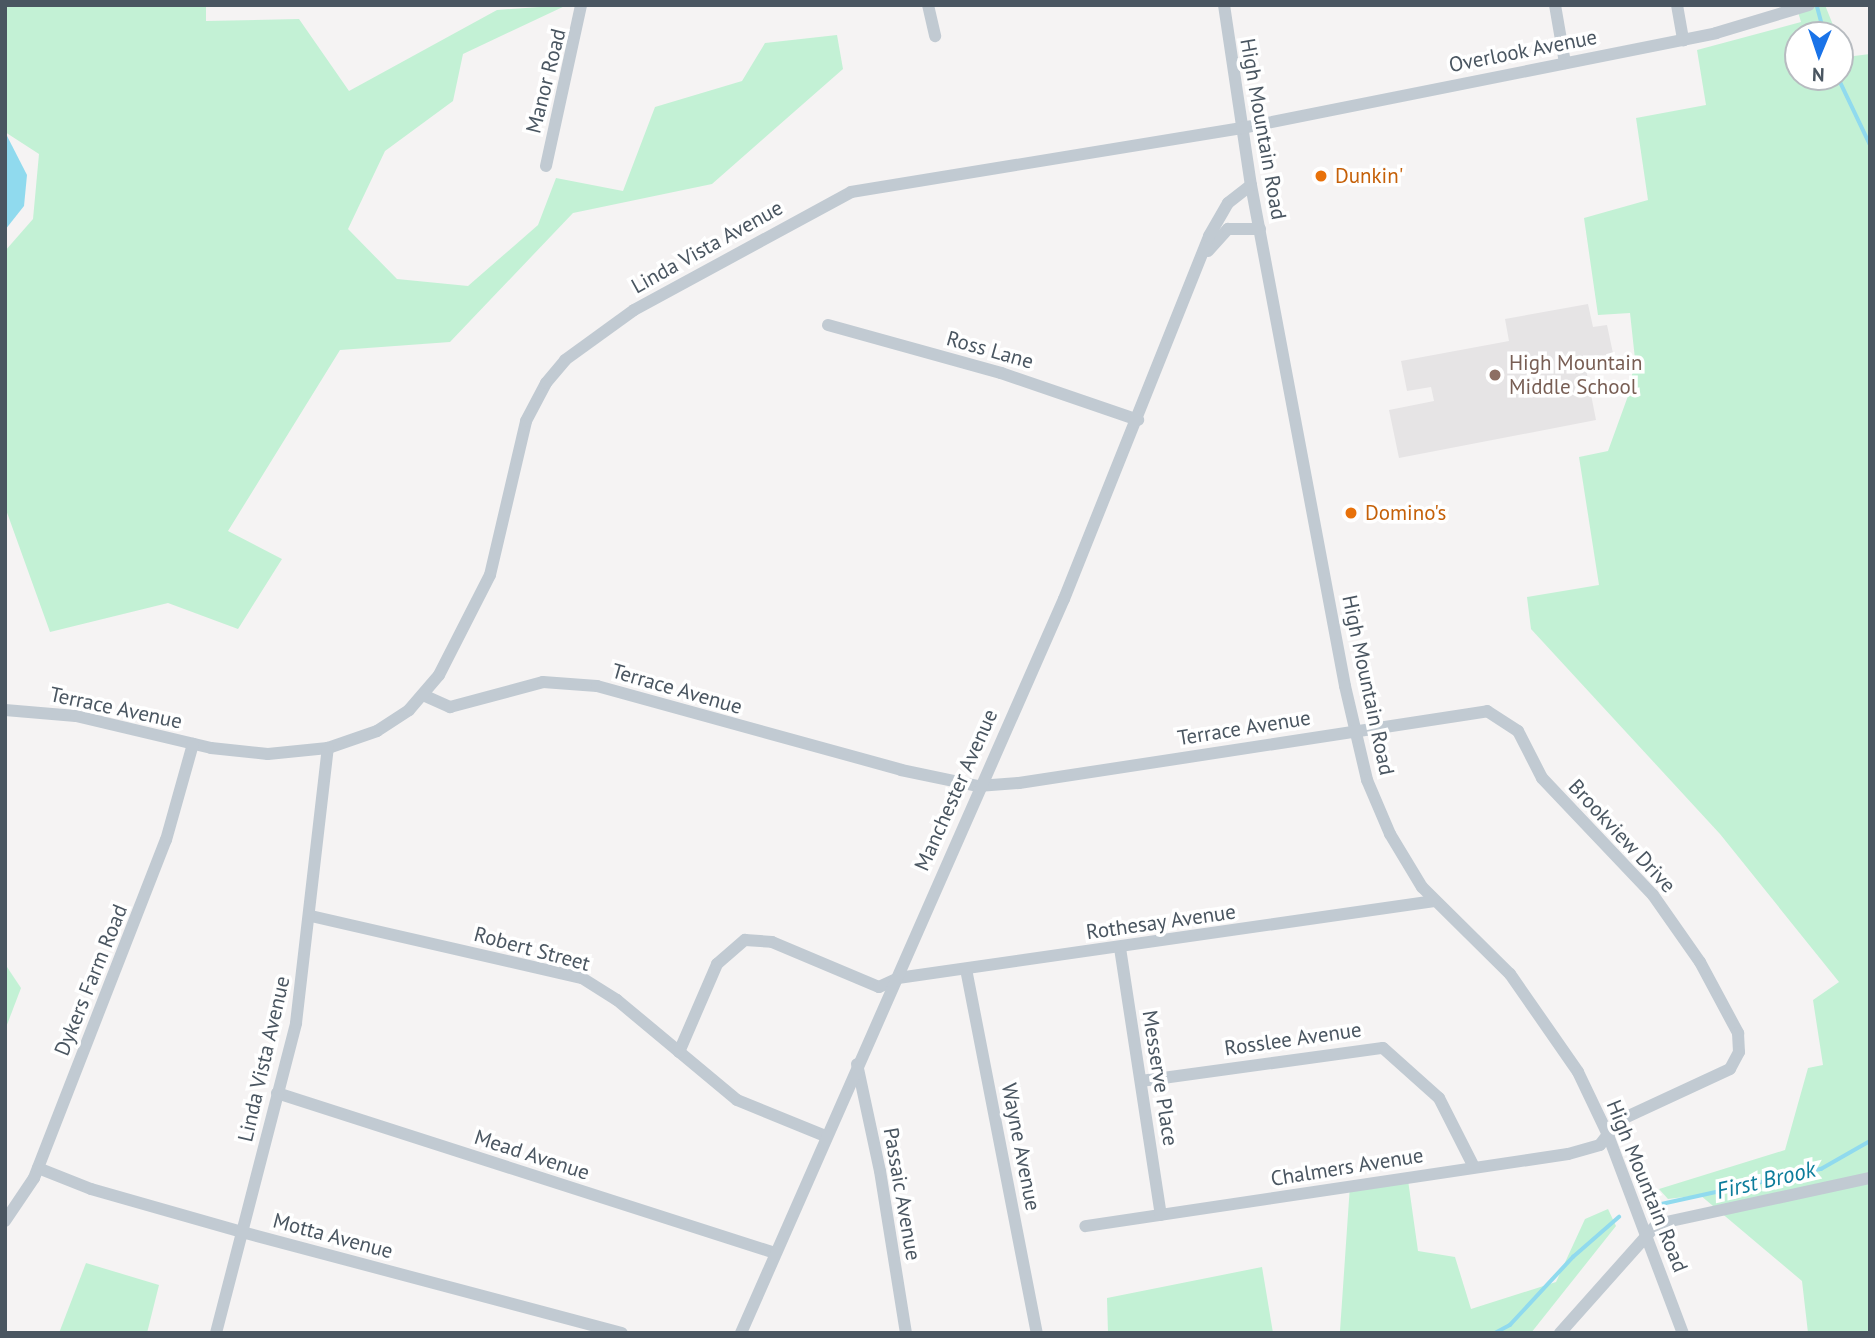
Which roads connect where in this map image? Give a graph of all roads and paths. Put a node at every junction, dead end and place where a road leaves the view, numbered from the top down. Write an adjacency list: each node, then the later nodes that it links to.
1 (581, 5): 11 (street, Manor Road)
2 (929, 5): 7 (street)
3 (1224, 5): 10 (street, High Mountain Road)
4 (1555, 5): 9 (street)
5 (1676, 5): 8 (street)
6 (1807, 6): 8 (street, Overlook Avenue)
7 (935, 36)
8 (1683, 40): 9 (street, Overlook Avenue)
9 (1565, 63): 10 (street, Overlook Avenue)
10 (1242, 128): 12 (street, High Mountain Road); 17 (street, Linda Vista Avenue)
11 (546, 166)
12 (1251, 185): 13 (street, High Mountain Road); 14 (street, Manchester Avenue)
13 (1261, 229): 14 (street, Manchester Avenue); 19 (street, High Mountain Road)
14 (1201, 259): 16 (street, Manchester Avenue)
15 (828, 325): 16 (street, Ross Lane)
16 (1138, 420): 22 (street, Manchester Avenue)
17 (423, 695): 21 (street, Terrace Avenue); 22 (street, Terrace Avenue)
18 (5, 710): 20 (street, Terrace Avenue)
19 (1354, 730): 22 (street, Terrace Avenue); 23 (street, High Mountain Road); 32 (street, Brookview Drive)
20 (193, 744): 21 (street, Terrace Avenue); 35 (street, Dykers Farm Road)
21 (328, 748): 24 (street, Linda Vista Avenue)
22 (978, 786): 27 (street, Manchester Avenue)
23 (1434, 901): 25 (street, Rothesay Avenue); 32 (street, High Mountain Road)
24 (311, 916): 28 (street, Robert Street); 31 (street, Linda Vista Avenue)
25 (1120, 948): 26 (street, Rothesay Avenue); 30 (street, Messerve Place)
26 (966, 969): 27 (street, Rothesay Avenue); 47 (street, Wayne Avenue)
27 (893, 981): 28 (street, Rothesay Avenue); 29 (street, Manchester Avenue)
28 (679, 1052): 33 (street, Robert Street)
29 (857, 1063): 33 (street, Manchester Avenue); 46 (street, Passaic Avenue)
30 (1141, 1081): 34 (street, Rosslee Avenue); 37 (street, Messerve Place)
31 (277, 1093): 40 (street, Linda Vista Avenue); 42 (street, Mead Avenue)
32 (1608, 1135): 34 (street, Chalmers Avenue); 41 (street, High Mountain Road)
33 (825, 1136): 42 (street, Manchester Avenue)
34 (1474, 1167): 37 (street, Chalmers Avenue)
35 (38, 1168): 38 (street, Dykers Farm Road); 40 (street, Motta Avenue)
36 (1870, 1178): 41 (street)
37 (1161, 1215): 39 (street, Chalmers Avenue)
38 (5, 1221)
39 (1085, 1226)
40 (242, 1232): 43 (street, Linda Vista Avenue); 44 (street, Motta Avenue)
41 (1648, 1232): 48 (street); 49 (street, High Mountain Road)
42 (775, 1253): 45 (street, Manchester Avenue)
43 (216, 1333)
44 (622, 1333)
45 (741, 1333)
46 (906, 1333)
47 (1037, 1333)
48 (1560, 1333)
49 (1683, 1333)

